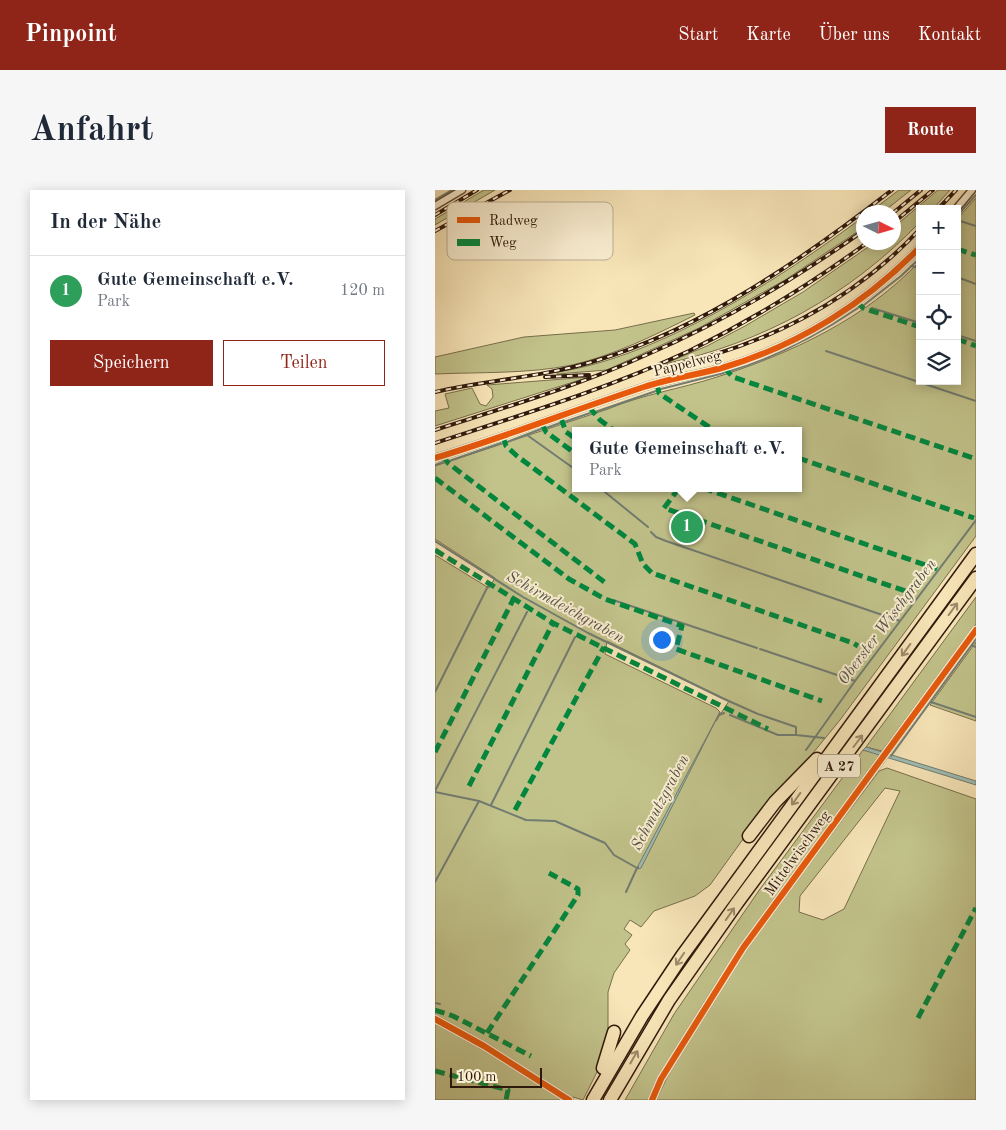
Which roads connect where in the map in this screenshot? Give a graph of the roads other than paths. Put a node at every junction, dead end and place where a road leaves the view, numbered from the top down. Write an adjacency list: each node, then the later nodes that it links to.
1 (462, 190): 4 (street)
2 (972, 190): 3 (street)
3 (959, 205)
4 (435, 206)
5 (917, 250): 6 (street, Pappelweg)
6 (435, 458)
7 (976, 554): 10 (highway, A 27, one-way to 10)
8 (976, 578): 16 (highway, A 27, one-way to 8)
9 (976, 630): 17 (street, Mittelwischweg)
10 (835, 746): 11 (highway); 15 (highway, A 27, one-way to 15)
11 (749, 836)
12 (435, 1019): 14 (street)
13 (614, 1032): 15 (highway)
14 (569, 1100)
15 (593, 1100)
16 (610, 1100)
17 (652, 1100)

